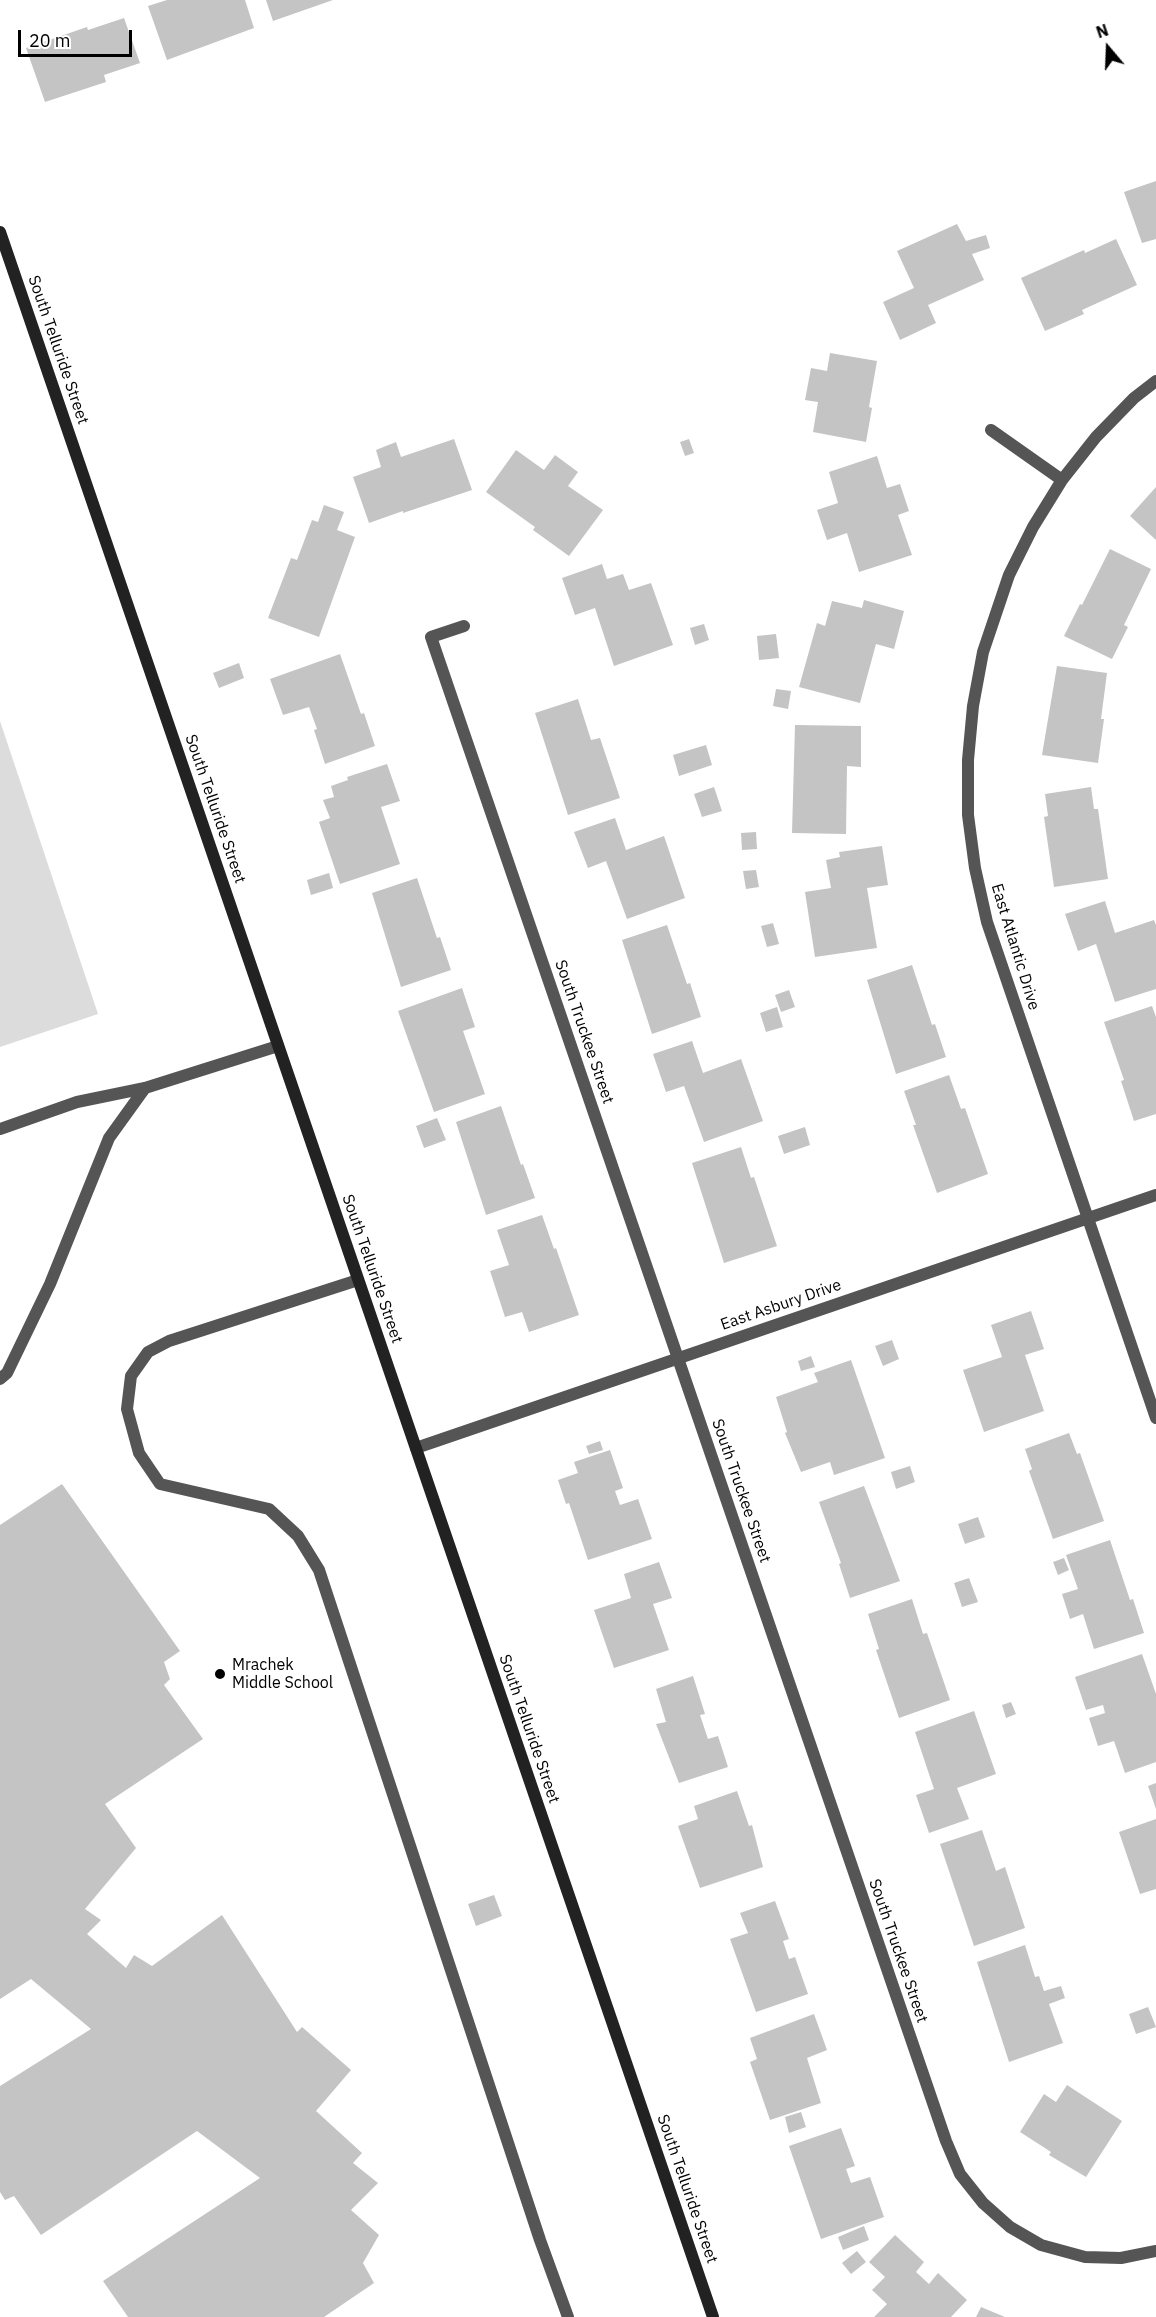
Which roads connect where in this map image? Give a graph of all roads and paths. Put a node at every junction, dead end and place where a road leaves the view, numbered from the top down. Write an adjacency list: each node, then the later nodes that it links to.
1 (0, 232): 6 (street, South Telluride Street)
2 (1156, 381): 4 (street, East Atlantic Drive)
3 (991, 430): 4 (street)
4 (1062, 480): 10 (street, East Atlantic Drive)
5 (464, 626): 12 (street, South Truckee Street)
6 (278, 1046): 7 (street); 11 (street, South Telluride Street)
7 (145, 1088): 8 (street); 13 (street)
8 (0, 1129)
9 (1156, 1195): 10 (street, East Asbury Drive)
10 (1088, 1218): 12 (street, East Asbury Drive); 14 (street, East Atlantic Drive)
11 (358, 1280): 15 (street, South Telluride Street); 17 (street)
12 (678, 1358): 15 (street, East Asbury Drive); 16 (street, South Truckee Street)
13 (0, 1379)
14 (1156, 1418)
15 (416, 1448): 18 (street, South Telluride Street)
16 (1156, 2251)
17 (568, 2317)
18 (713, 2317)

